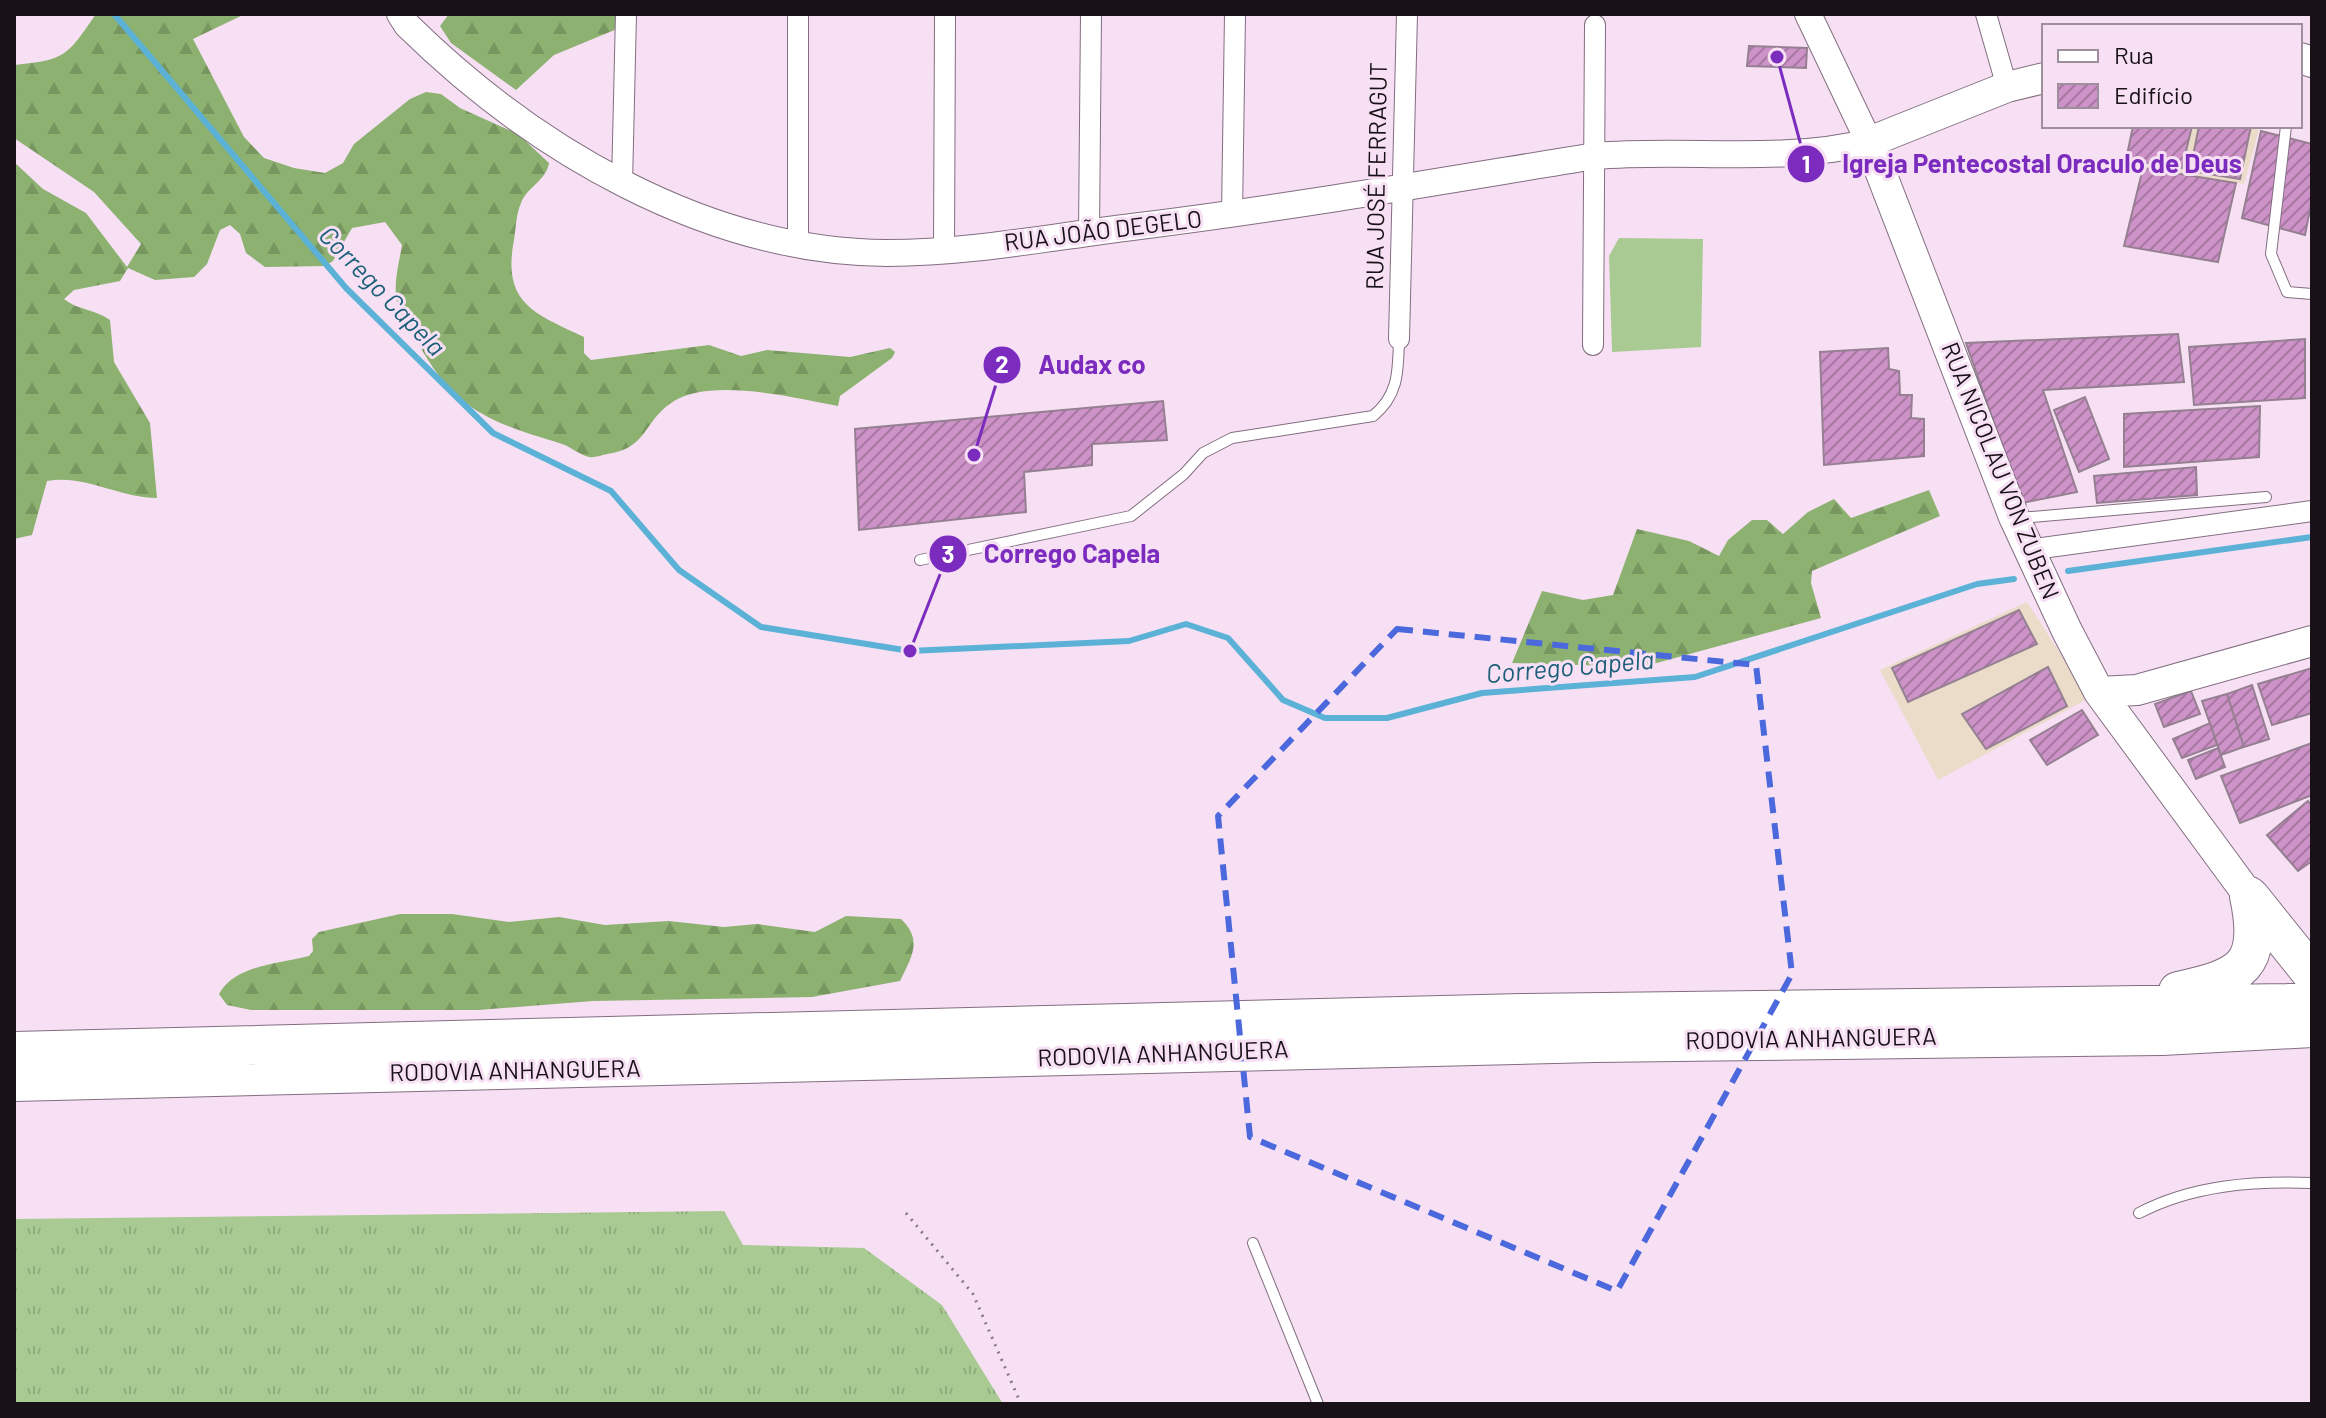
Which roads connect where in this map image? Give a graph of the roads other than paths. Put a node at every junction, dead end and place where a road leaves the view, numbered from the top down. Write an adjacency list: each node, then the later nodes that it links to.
1 (400, 14): 16 (street, RUA JOÃO DEGELO)
2 (626, 14): 16 (street)
3 (798, 14): 20 (street)
4 (945, 14): 21 (street)
5 (1091, 14): 19 (street)
6 (1235, 14): 18 (street)
7 (1407, 14): 17 (street, RUA JOSÉ FERRAGUT)
8 (1808, 14): 14 (street, RUA NICOLAU VON ZUBEN)
9 (1986, 14): 12 (street)
10 (1595, 25): 15 (street)
11 (2042, 78): 12 (main road)
12 (2007, 87): 14 (main road)
13 (2286, 128): 22 (lane)
14 (1869, 142): 15 (street, RUA JOÃO DEGELO); 27 (main road, RUA NICOLAU VON ZUBEN)
15 (1595, 156): 17 (street, RUA JOÃO DEGELO); 24 (street)
16 (622, 184): 20 (street, RUA JOÃO DEGELO)
17 (1404, 187): 18 (street, RUA JOÃO DEGELO); 23 (street, RUA JOSÉ FERRAGUT)
18 (1232, 215): 19 (street, RUA JOÃO DEGELO)
19 (1089, 232): 21 (street, RUA JOÃO DEGELO)
20 (798, 243): 21 (street, RUA JOÃO DEGELO)
21 (944, 249)
22 (2312, 294)
23 (1399, 339): 29 (lane)
24 (1593, 345)
25 (2266, 497): 27 (lane)
26 (2312, 511): 28 (street)
27 (2014, 517): 28 (main road, RUA NICOLAU VON ZUBEN)
28 (2028, 550): 32 (main road, RUA NICOLAU VON ZUBEN)
29 (920, 560)
30 (2312, 641): 31 (main road)
31 (2137, 690): 32 (main road); 33 (main road)
32 (2099, 692): 33 (main road, RUA NICOLAU VON ZUBEN)
33 (2139, 748): 34 (main road, RUA NICOLAU VON ZUBEN)
34 (2249, 896): 35 (highway); 37 (highway)
35 (2312, 974)
36 (2312, 1003): 37 (highway, RODOVIA ANHANGUERA)
37 (2080, 1008): 39 (highway, RODOVIA ANHANGUERA)
38 (2312, 1028): 40 (highway, RODOVIA ANHANGUERA)
39 (14, 1051)
40 (14, 1082)
41 (2312, 1183): 42 (lane)
42 (2139, 1213)
43 (1253, 1243): 44 (lane)
44 (1318, 1404)

